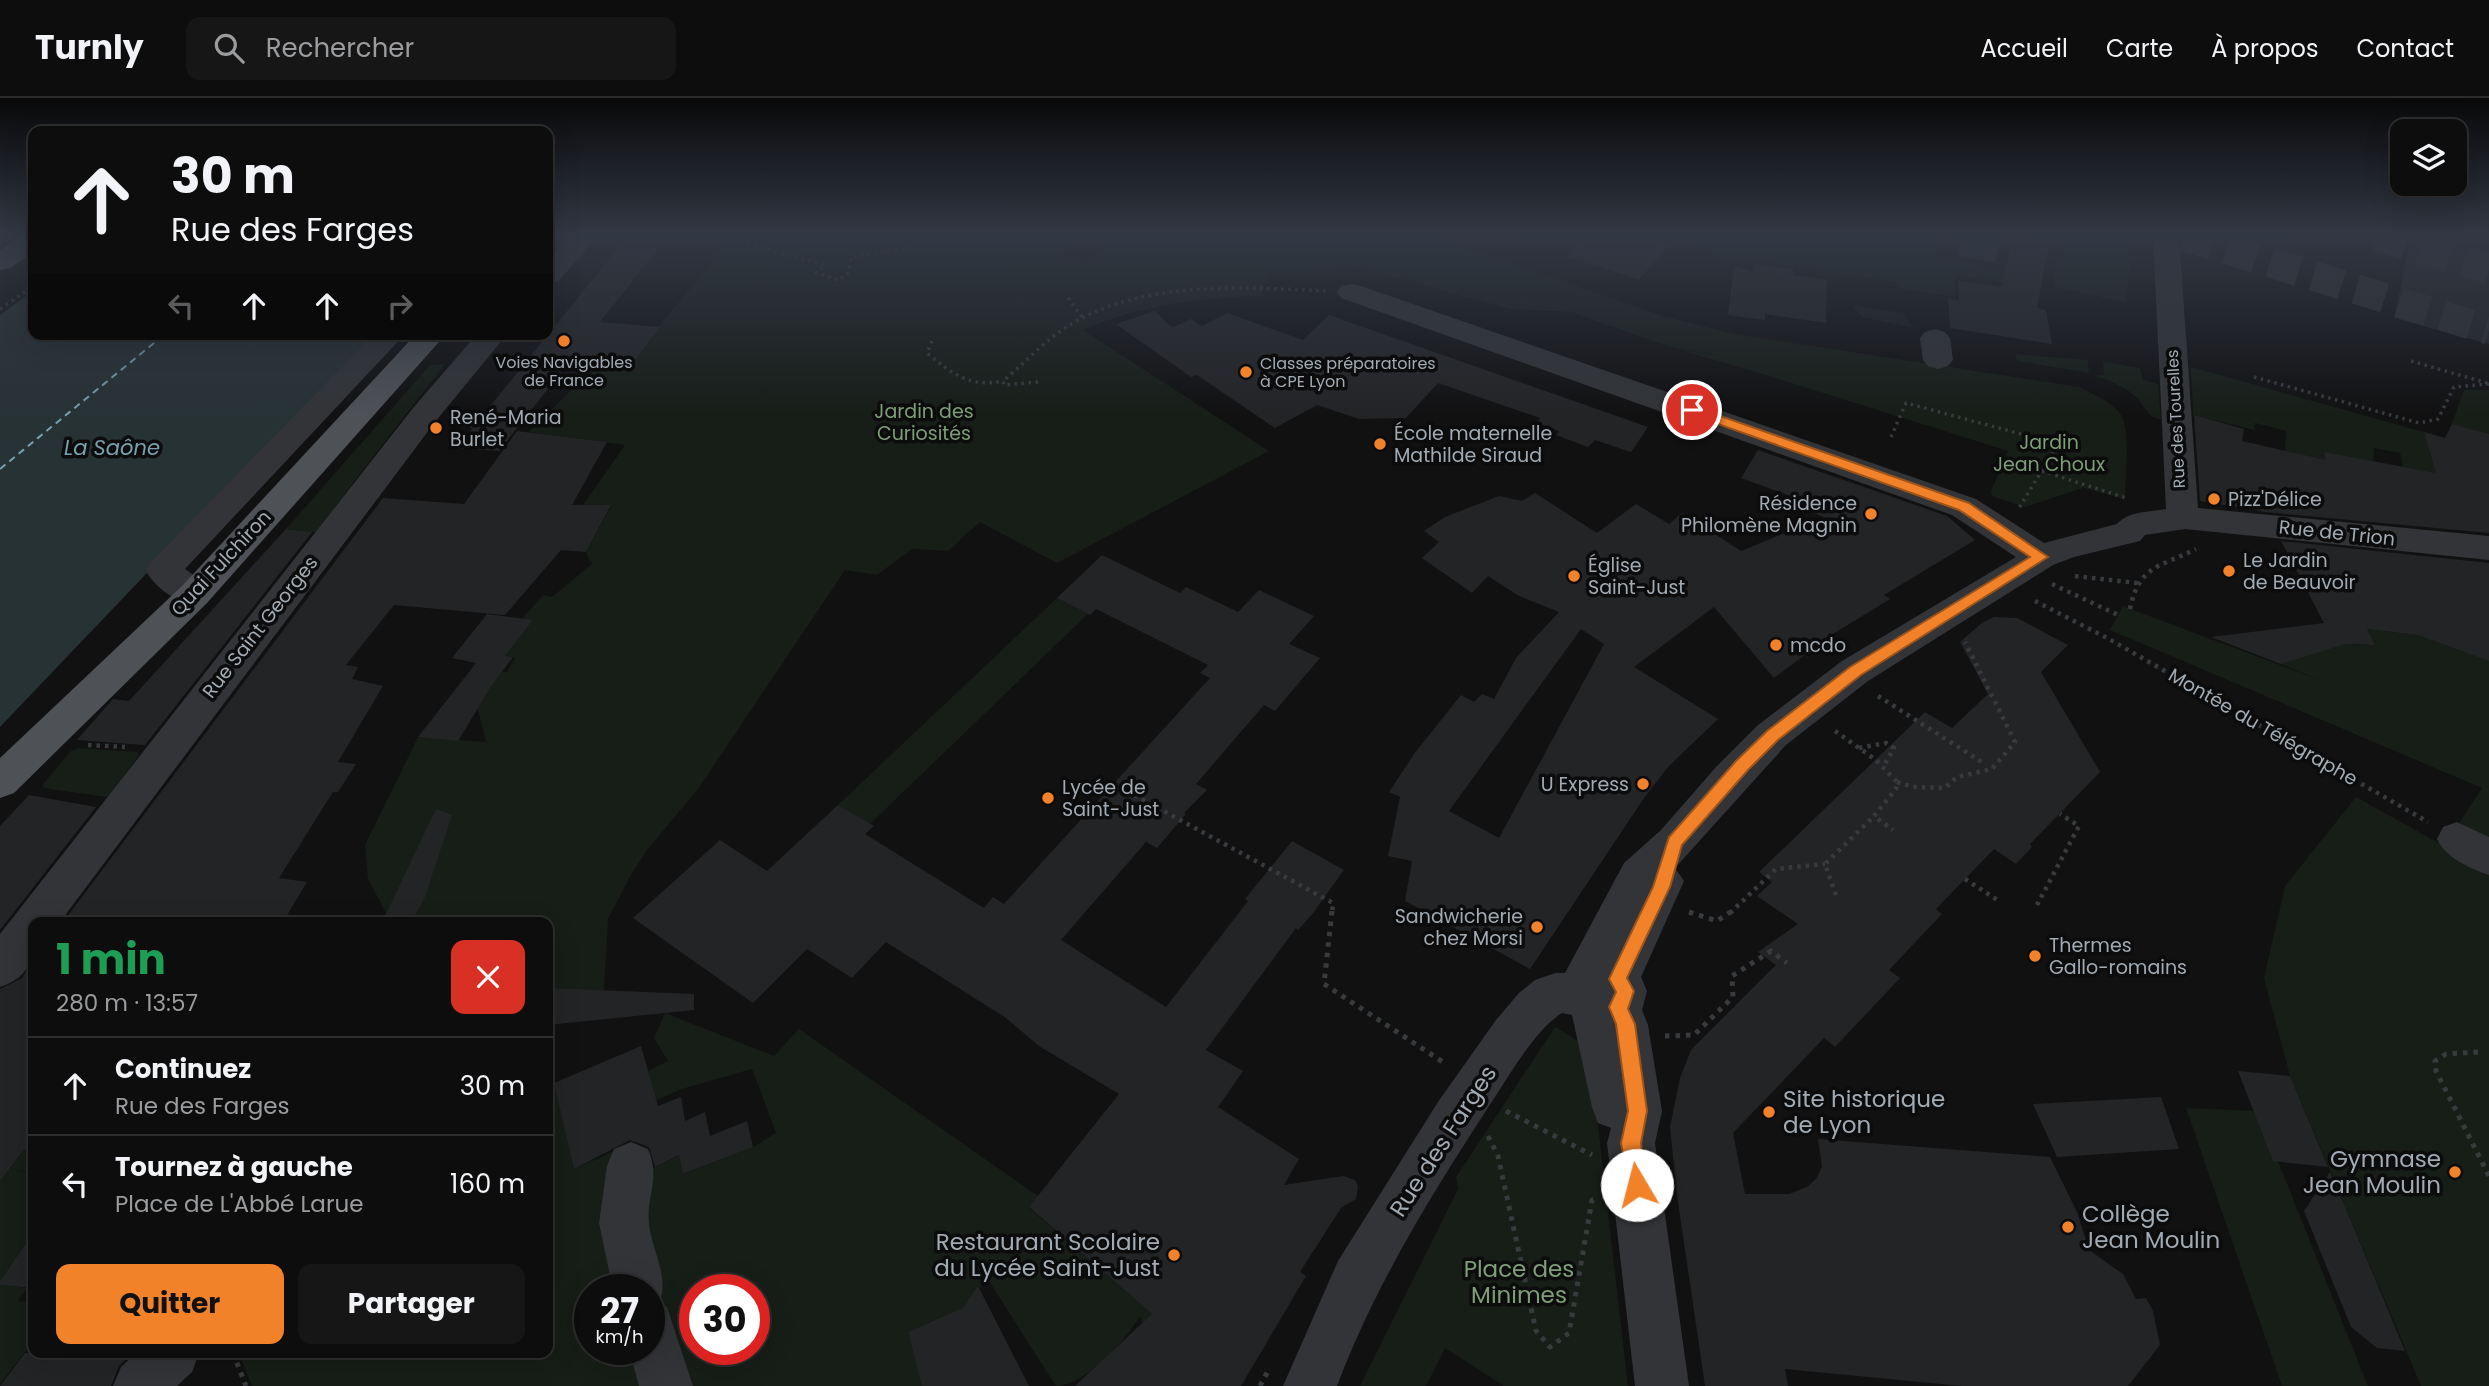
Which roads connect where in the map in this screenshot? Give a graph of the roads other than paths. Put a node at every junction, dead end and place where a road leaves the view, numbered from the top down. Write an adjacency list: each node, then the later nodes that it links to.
1 (1363, 296): 8 (street)
2 (2169, 296): 6 (street, Rue des Tourelles)
3 (385, 340): 9 (street)
4 (427, 340): 9 (main road, Quai Fulchiron)
5 (483, 340): 11 (street, Rue Saint Georges)
6 (2187, 529): 7 (street, Rue de Trion); 8 (street)
7 (2489, 548)
8 (2044, 569): 14 (street)
9 (195, 594): 10 (main road, Quai Fulchiron)
10 (0, 782)
11 (39, 917)
12 (28, 931): 13 (street, Rue Saint Georges)
13 (0, 968)
14 (1599, 993): 21 (street, Rue des Farges); 22 (street)
15 (631, 1166): 16 (street)
16 (635, 1274)
17 (168, 1358): 19 (street)
18 (660, 1365): 20 (street)
19 (140, 1386)
20 (666, 1386)
21 (1310, 1386)
22 (1662, 1386)

